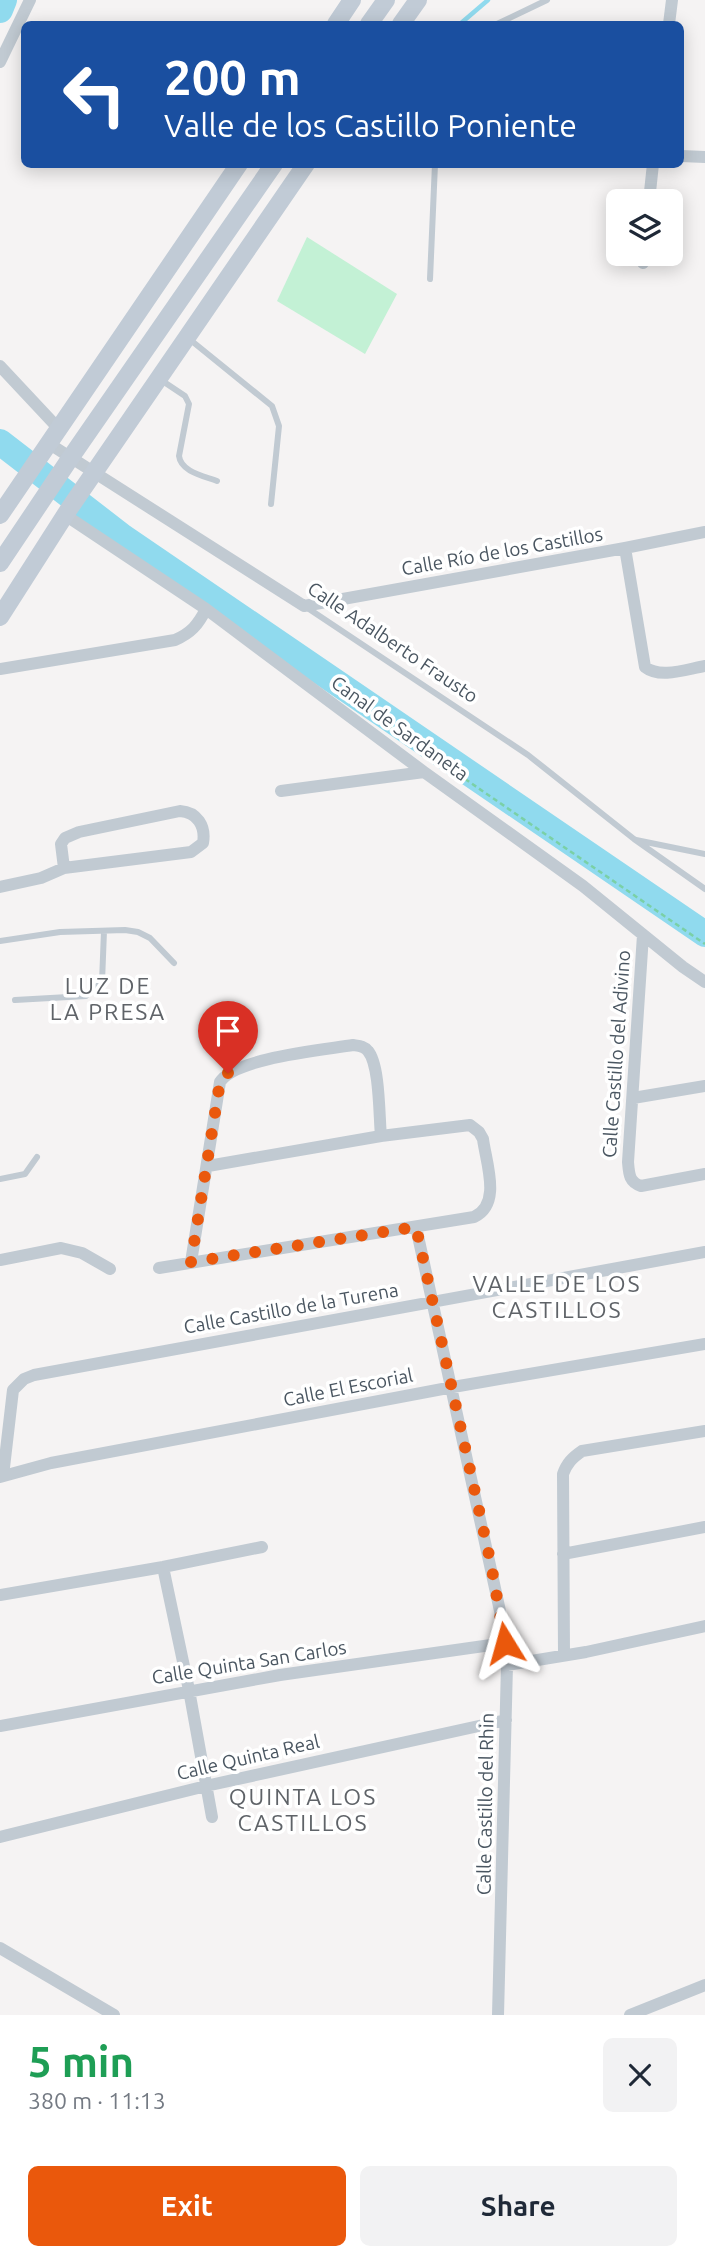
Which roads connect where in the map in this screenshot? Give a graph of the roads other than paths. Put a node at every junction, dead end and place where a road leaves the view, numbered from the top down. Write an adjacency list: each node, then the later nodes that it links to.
1 (30, 0): 12 (street)
2 (352, 0): 7 (main road)
3 (386, 0): 8 (main road)
4 (418, 0): 9 (main road)
5 (548, 0): 10 (lane)
6 (672, 0): 11 (street)
7 (337, 21)
8 (371, 21)
9 (403, 21)
10 (503, 21)
11 (669, 21)
12 (0, 62)
13 (684, 156): 14 (street)
14 (705, 158)
15 (236, 168): 25 (main road)
16 (271, 168): 26 (main road)
17 (303, 168): 22 (main road)
18 (435, 168): 21 (lane)
19 (653, 168): 20 (street)
20 (650, 189)
21 (430, 279)
22 (188, 337): 24 (main road); 29 (lane)
23 (0, 366): 25 (street, Calle Adalberto Frausto)
24 (159, 379): 27 (main road); 28 (lane)
25 (50, 441): 26 (street, Calle Adalberto Frausto); 31 (main road)
26 (67, 462): 27 (street, Calle Adalberto Frausto); 34 (main road)
27 (92, 478): 30 (main road); 35 (street, Calle Adalberto Frausto)
28 (217, 481)
29 (271, 504)
30 (67, 512): 36 (street, Canal de Sardaneta); 37 (main road)
31 (0, 515)
32 (705, 532): 33 (street, Calle Río de los Castillos)
33 (625, 548): 35 (street, Calle Río de los Castillos); 38 (street)
34 (0, 563)
35 (304, 606): 42 (lane, Calle Adalberto Frausto)
36 (206, 609): 39 (street); 40 (street, Canal de Sardaneta)
37 (0, 617)
38 (705, 666)
39 (0, 669)
40 (424, 772): 41 (street); 48 (street, Canal de Sardaneta)
41 (281, 791)
42 (634, 839): 43 (lane); 46 (lane, Calle Adalberto Frausto)
43 (705, 854)
44 (64, 868): 44 (street); 45 (street)
45 (0, 887)
46 (705, 889)
47 (104, 931): 49 (lane); 50 (lane); 52 (lane)
48 (643, 936): 51 (street, Canal de Sardaneta); 54 (street, Calle Castillo del Adivino)
49 (0, 941)
50 (174, 963)
51 (705, 982)
52 (15, 1000)
53 (705, 1086): 54 (street)
54 (633, 1098): 58 (street, Calle Castillo del Adivino)
55 (381, 1136): 57 (street); 57 (street); 60 (street)
56 (37, 1157): 59 (lane)
57 (208, 1166): 63 (street)
58 (705, 1174)
59 (0, 1179)
60 (416, 1227): 63 (street); 66 (street, Calle Castillo del Rhin)
61 (705, 1252): 66 (street, Calle Castillo de la Turena)
62 (0, 1260): 65 (street)
63 (191, 1262): 64 (street)
64 (159, 1268)
65 (110, 1269)
66 (433, 1302): 68 (street, Calle Castillo del Rhin); 70 (street, Calle Castillo de la Turena)
67 (705, 1344): 68 (street, Calle El Escorial)
68 (453, 1387): 70 (street, Calle El Escorial); 77 (street, Calle Castillo del Rhin)
69 (705, 1431): 73 (street)
70 (2, 1476)
71 (705, 1528): 73 (street)
72 (262, 1547): 74 (street)
73 (563, 1554): 78 (street)
74 (163, 1567): 75 (street); 80 (street)
75 (0, 1595)
76 (705, 1626): 78 (street)
77 (505, 1643): 79 (street, Calle Castillo del Rhin); 80 (street, Calle Quinta San Carlos)
78 (564, 1654): 79 (street)
79 (507, 1665): 81 (street, Calle Castillo del Rhin)
80 (189, 1690): 82 (street, Calle Quinta San Carlos); 83 (street)
81 (506, 1720): 83 (street, Calle Quinta Real); 90 (street, Calle Castillo del Rhin)
82 (0, 1726)
83 (206, 1786): 84 (street); 85 (street, Calle Quinta Real)
84 (212, 1817)
85 (0, 1837)
86 (0, 1948): 89 (street)
87 (705, 1984): 88 (street)
88 (662, 2009): 91 (street)
89 (114, 2015)
90 (498, 2015)
91 (630, 2015)

